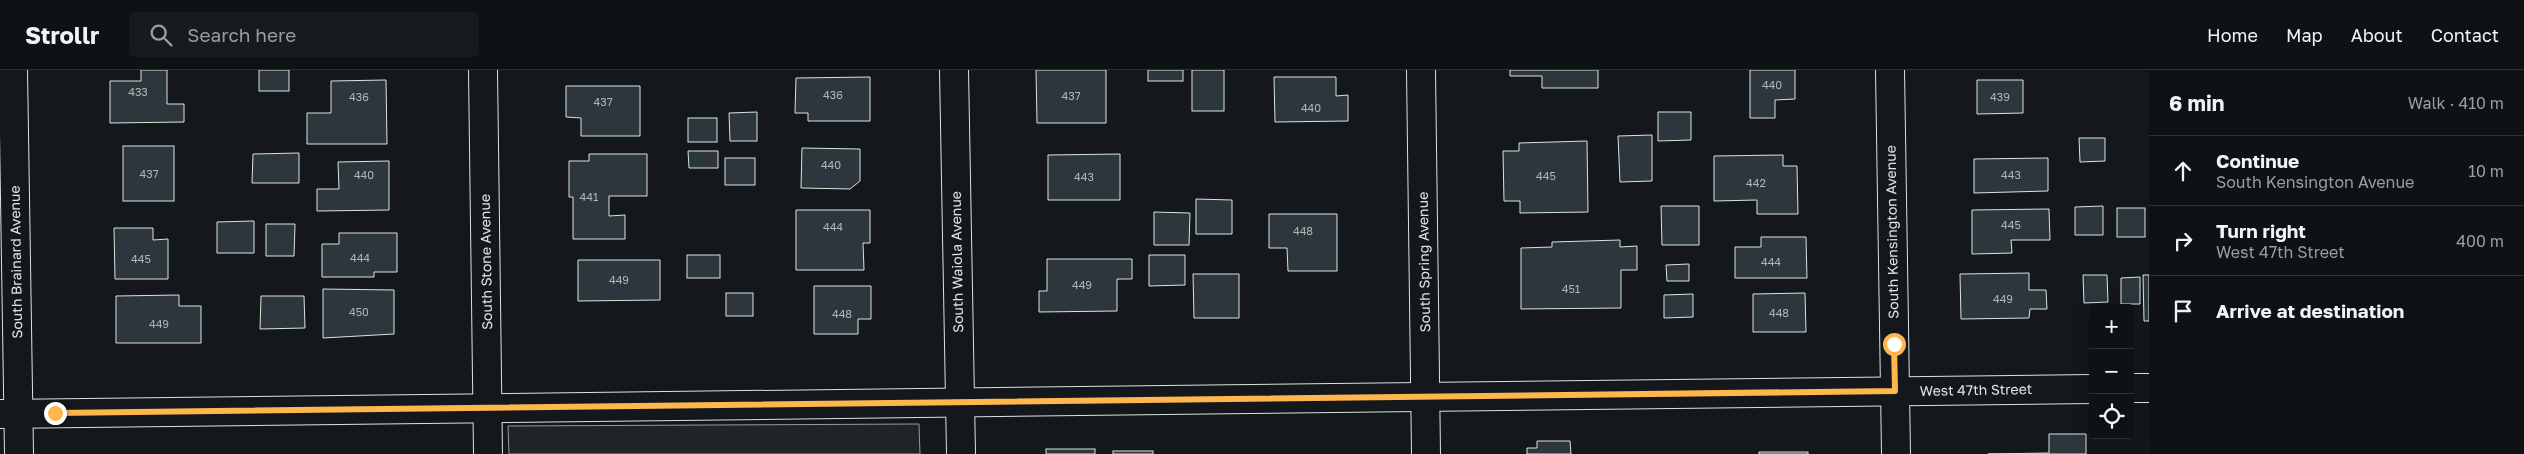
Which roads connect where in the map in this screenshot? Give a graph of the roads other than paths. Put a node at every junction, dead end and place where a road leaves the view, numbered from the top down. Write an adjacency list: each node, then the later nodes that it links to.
1 (13, 70): 13 (main road, South Brainard Avenue)
2 (483, 70): 12 (main road, South Stone Avenue)
3 (954, 70): 11 (main road, South Waiola Avenue)
4 (1421, 70): 10 (main road, South Spring Avenue)
5 (1890, 70): 9 (main road, South Kensington Avenue)
6 (2134, 388): 7 (main road)
7 (2149, 388)
8 (2089, 389): 9 (main road, West 47th Street)
9 (1895, 391): 10 (main road, West 47th Street); 18 (main road, South Kensington Avenue)
10 (1425, 397): 11 (main road, West 47th Street); 17 (main road, South Spring Avenue)
11 (960, 402): 12 (main road, West 47th Street); 16 (main road, South Waiola Avenue)
12 (488, 408): 13 (main road, West 47th Street); 15 (main road, South Stone Avenue)
13 (9, 414): 14 (main road, South Brainard Avenue)
14 (19, 454)
15 (488, 454)
16 (961, 454)
17 (1426, 454)
18 (1896, 454)

